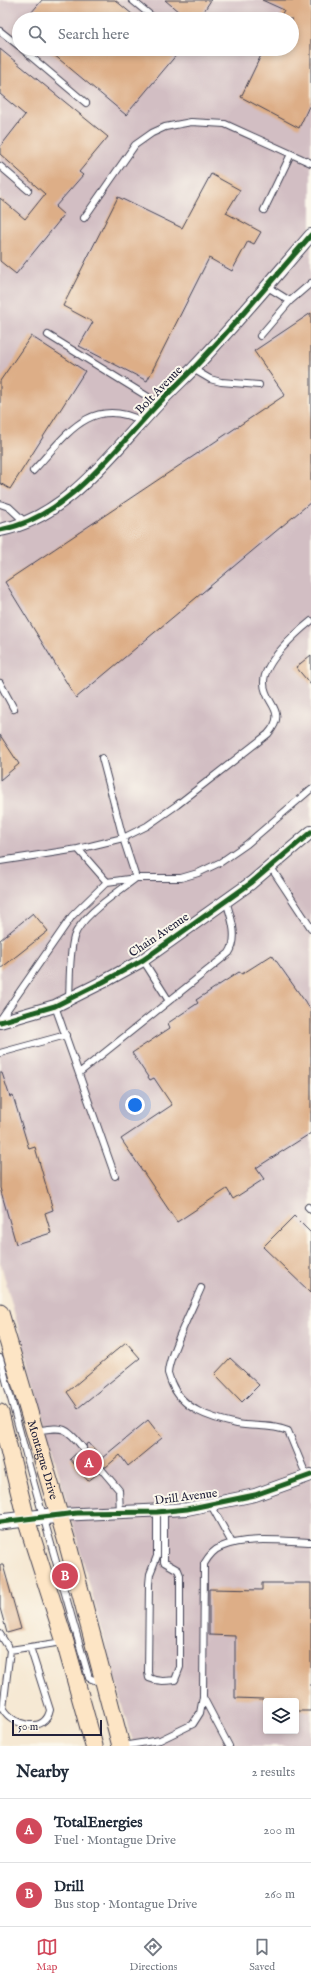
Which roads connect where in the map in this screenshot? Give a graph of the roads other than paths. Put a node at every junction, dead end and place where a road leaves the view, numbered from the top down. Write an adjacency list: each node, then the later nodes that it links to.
1 (132, 0): 2 (lane)
2 (147, 12)
3 (0, 31): 4 (lane)
4 (12, 40)
5 (30, 56): 6 (lane)
6 (86, 103)
7 (291, 154): 8 (lane); 11 (lane); 12 (lane)
8 (311, 163)
9 (0, 166): 10 (lane)
10 (28, 190)
11 (264, 210)
12 (84, 218)
13 (311, 235): 15 (street, Bolt Avenue)
14 (311, 283): 16 (lane)
15 (266, 286): 16 (lane); 19 (street, Bolt Avenue)
16 (290, 301): 18 (lane)
17 (48, 335): 21 (lane)
18 (260, 336)
19 (193, 369): 20 (lane); 21 (street, Bolt Avenue)
20 (259, 385)
21 (158, 403): 22 (street, Bolt Avenue)
22 (142, 421): 23 (lane); 25 (street, Bolt Avenue)
23 (33, 471)
24 (0, 504): 25 (lane)
25 (26, 523): 26 (street, Bolt Avenue)
26 (0, 530)
27 (311, 621): 33 (lane)
28 (0, 683): 29 (lane)
29 (14, 709)
30 (102, 758): 33 (lane)
31 (311, 788): 37 (lane)
32 (311, 832): 36 (street, Chain Avenue)
33 (123, 838): 34 (lane); 37 (lane)
34 (78, 849): 35 (lane); 38 (lane)
35 (0, 862)
36 (270, 866): 39 (street, Chain Avenue); 40 (lane)
37 (136, 878): 38 (lane); 42 (lane)
38 (107, 882): 45 (lane)
39 (226, 901): 41 (street, Chain Avenue); 43 (lane)
40 (311, 928)
41 (143, 960): 42 (street, Chain Avenue); 43 (lane)
42 (69, 999): 44 (street, Chain Avenue)
43 (169, 1001): 48 (lane)
44 (55, 1006): 45 (street, Chain Avenue); 46 (lane)
45 (0, 1021)
46 (66, 1035): 47 (lane); 48 (lane)
47 (0, 1053)
48 (79, 1073): 49 (lane)
49 (115, 1176)
50 (201, 1288): 57 (lane)
51 (0, 1314): 54 (main road, Montague Drive)
52 (0, 1358): 61 (lane)
53 (0, 1413): 61 (main road, Montague Drive)
54 (35, 1431): 55 (lane); 61 (main road, Montague Drive)
55 (83, 1448)
56 (102, 1470): 60 (lane)
57 (309, 1476): 58 (street, Drill Avenue)
58 (211, 1505): 59 (street, Drill Avenue); 64 (lane)
59 (161, 1511): 59 (lane); 60 (street, Drill Avenue)
60 (120, 1513): 61 (street, Drill Avenue)
61 (43, 1517): 62 (street); 66 (main road, Montague Drive); 71 (main road, Montague Drive)
62 (0, 1522)
63 (311, 1542): 64 (lane)
64 (232, 1543): 69 (lane)
65 (0, 1635): 68 (lane)
66 (65, 1642): 67 (lane); 70 (main road, Montague Drive)
67 (30, 1647): 68 (lane); 68 (lane)
68 (10, 1650)
69 (203, 1697): 71 (lane); 72 (lane)
70 (94, 1746)
71 (121, 1746)
72 (229, 1746)

